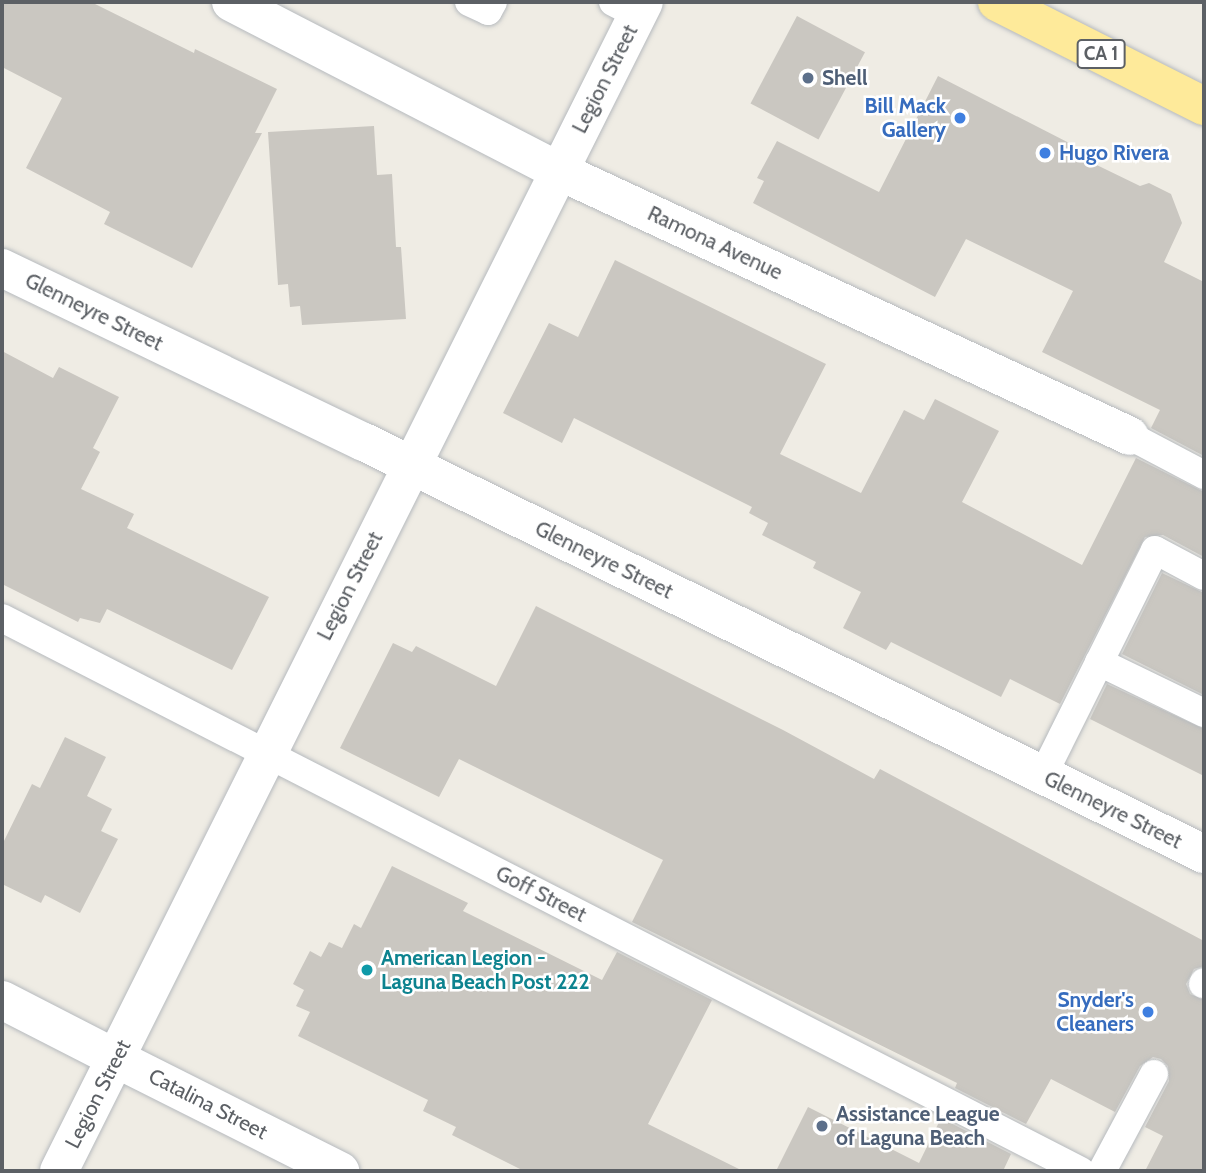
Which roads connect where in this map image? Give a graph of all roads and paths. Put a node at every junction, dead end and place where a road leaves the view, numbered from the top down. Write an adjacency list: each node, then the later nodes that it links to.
1 (231, 2): 7 (street, Ramona Avenue)
2 (469, 2): 3 (lane)
3 (493, 2)
4 (632, 6): 7 (street, Legion Street)
5 (1014, 6): 6 (highway, CA 1)
6 (1204, 106)
7 (559, 171): 9 (street, Ramona Avenue); 10 (street, Legion Street)
8 (2, 268): 10 (street, Glenneyre Street)
9 (1130, 436): 11 (lane, Ramona Avenue)
10 (410, 466): 16 (street, Legion Street); 17 (street, Glenneyre Street)
11 (1204, 475)
12 (1204, 576): 14 (lane)
13 (2, 618): 16 (lane, Goff Street)
14 (1099, 662): 15 (lane); 17 (lane)
15 (1204, 713)
16 (266, 753): 20 (street, Legion Street); 24 (lane, Goff Street)
17 (1043, 775): 18 (street, Glenneyre Street)
18 (1204, 854)
19 (2, 1000): 20 (street, Catalina Street)
20 (117, 1059): 22 (street, Legion Street); 23 (street, Catalina Street)
21 (1154, 1074): 25 (lane)
22 (59, 1171)
23 (340, 1171)
24 (1081, 1171)
25 (1102, 1171)

